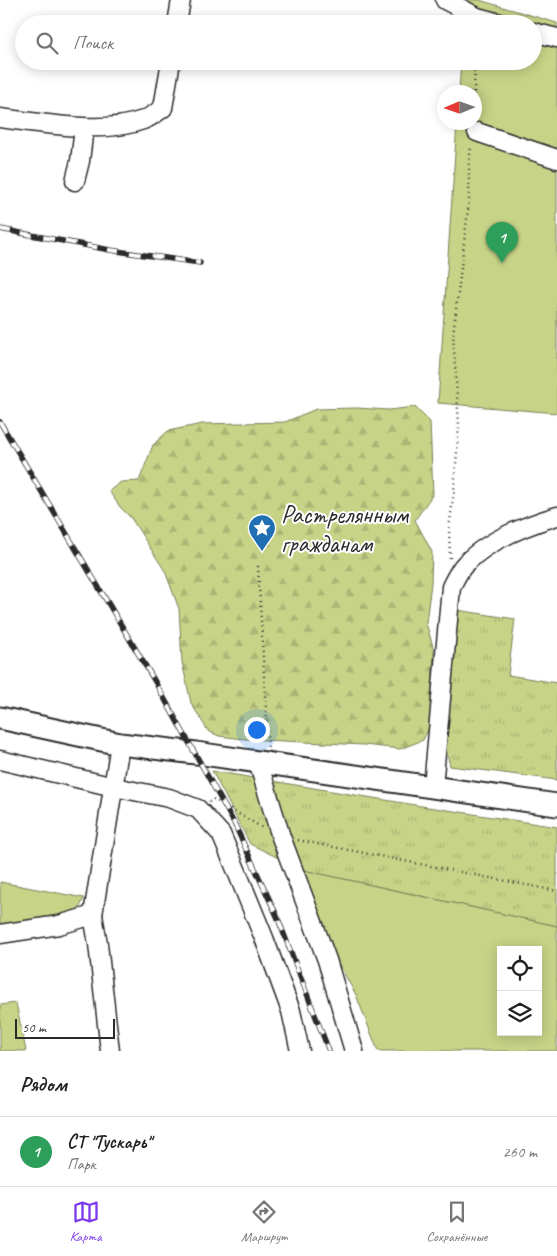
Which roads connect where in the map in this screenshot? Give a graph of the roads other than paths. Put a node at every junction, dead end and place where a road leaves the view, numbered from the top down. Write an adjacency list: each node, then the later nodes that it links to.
1 (180, 0): 3 (street)
2 (444, 0): 4 (street)
3 (178, 15)
4 (473, 15)
5 (542, 34): 6 (street)
6 (557, 38)
7 (169, 70): 9 (street)
8 (0, 118): 9 (street)
9 (84, 128): 12 (street)
10 (478, 132): 11 (street)
11 (557, 159)
12 (75, 181)
13 (557, 516): 19 (street)
14 (0, 718): 15 (main road)
15 (120, 744): 17 (main road); 18 (street)
16 (0, 760): 18 (street)
17 (264, 763): 19 (main road); 25 (street)
18 (114, 787): 21 (street); 24 (street)
19 (433, 787): 20 (main road)
20 (557, 805)
21 (93, 915): 22 (street); 23 (street)
22 (0, 934)
23 (110, 1051)
24 (300, 1051)
25 (354, 1051)

